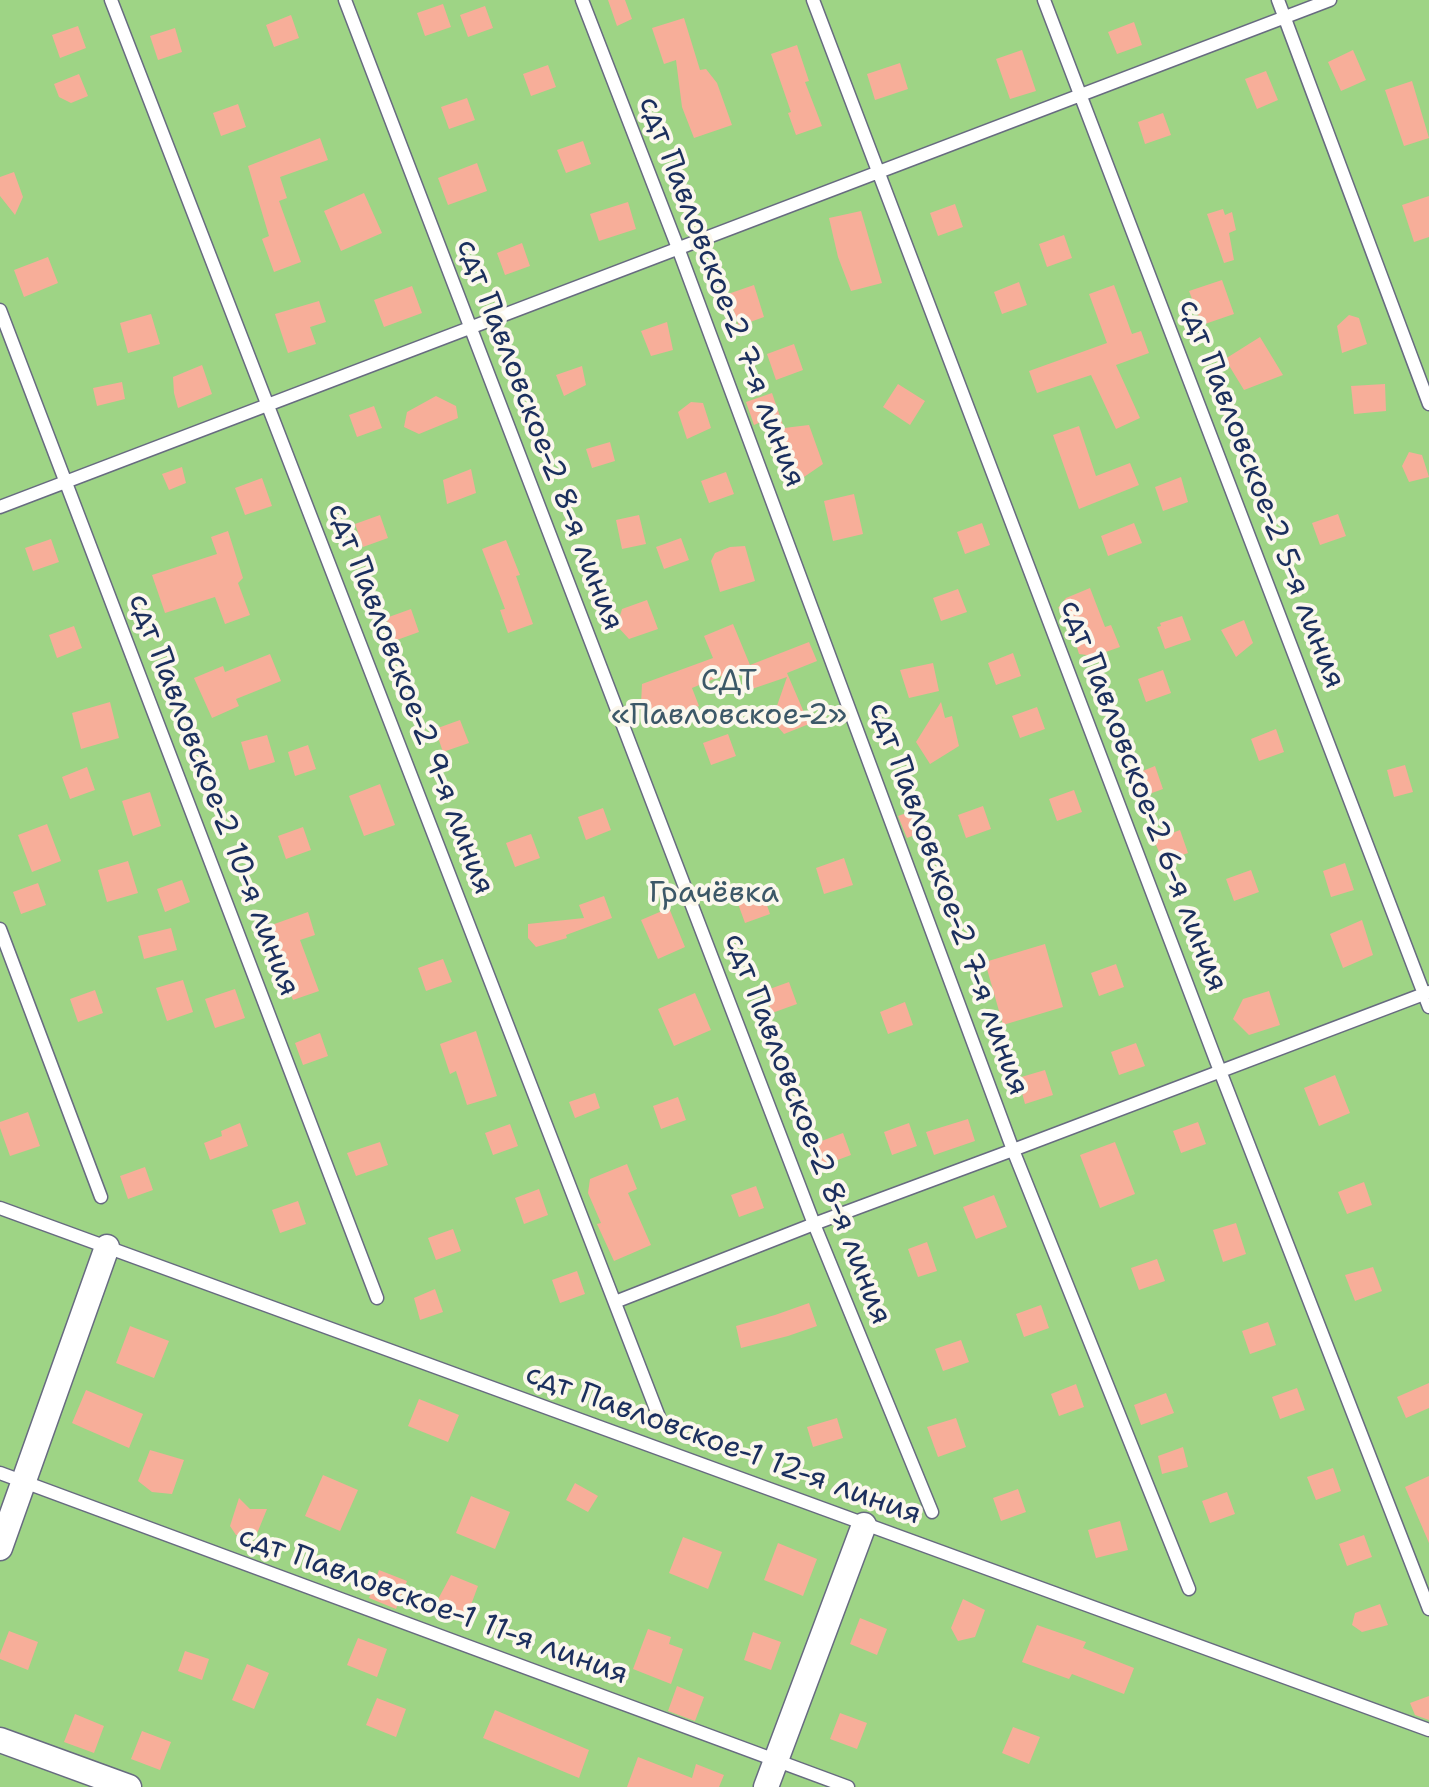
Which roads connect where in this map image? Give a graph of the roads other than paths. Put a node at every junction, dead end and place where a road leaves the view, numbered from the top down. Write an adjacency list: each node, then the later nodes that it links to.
1 (111, 0): 14 (lane, сдт Павловское-2 9-я линия)
2 (345, 0): 13 (lane, сдт Павловское-2 8-я линия)
3 (582, 0): 11 (lane, сдт Павловское-2 7-я линия)
4 (813, 0): 10 (lane, сдт Павловское-2 6-я линия)
5 (1044, 0): 9 (lane, сдт Павловское-2 5-я линия)
6 (1278, 0): 8 (lane)
7 (1330, 0): 8 (lane)
8 (1285, 17): 9 (lane); 15 (lane)
9 (1081, 96): 10 (lane); 19 (lane, сдт Павловское-2 5-я линия)
10 (879, 172): 11 (lane); 20 (lane, сдт Павловское-2 6-я линия)
11 (678, 248): 13 (lane); 21 (lane, сдт Павловское-2 7-я линия)
12 (0, 310): 16 (lane, сдт Павловское-2 10-я линия)
13 (470, 329): 14 (lane); 24 (lane, сдт Павловское-2 8-я линия)
14 (268, 403): 16 (lane); 27 (lane, сдт Павловское-2 9-я линия)
15 (1429, 404)
16 (66, 481): 17 (lane); 26 (lane, сдт Павловское-2 10-я линия)
17 (0, 507)
18 (0, 929): 22 (lane)
19 (1427, 998): 20 (lane)
20 (1220, 1071): 21 (lane); 35 (lane, сдт Павловское-2 6-я линия)
21 (1013, 1150): 24 (lane); 34 (lane, сдт Павловское-2 7-я линия)
22 (101, 1197)
23 (0, 1208): 25 (lane, сдт Павловское-1 12-я линия)
24 (814, 1224): 27 (lane); 31 (lane, сдт Павловское-2 8-я линия)
25 (107, 1247): 30 (street); 32 (lane, сдт Павловское-1 12-я линия)
26 (377, 1298)
27 (615, 1302): 28 (lane, сдт Павловское-2 9-я линия)
28 (659, 1417)
29 (0, 1473): 30 (lane, сдт Павловское-1 11-я линия)
30 (25, 1482): 33 (street); 38 (lane, сдт Павловское-1 11-я линия)
31 (932, 1512)
32 (864, 1525): 36 (lane, сдт Павловское-1 12-я линия); 38 (street)
33 (0, 1548)
34 (1189, 1589)
35 (1429, 1609)
36 (1429, 1730)
37 (0, 1740): 39 (street)
38 (776, 1761): 40 (street); 41 (lane, сдт Павловское-1 11-я линия)
39 (129, 1787)
40 (766, 1787)
41 (848, 1787)

